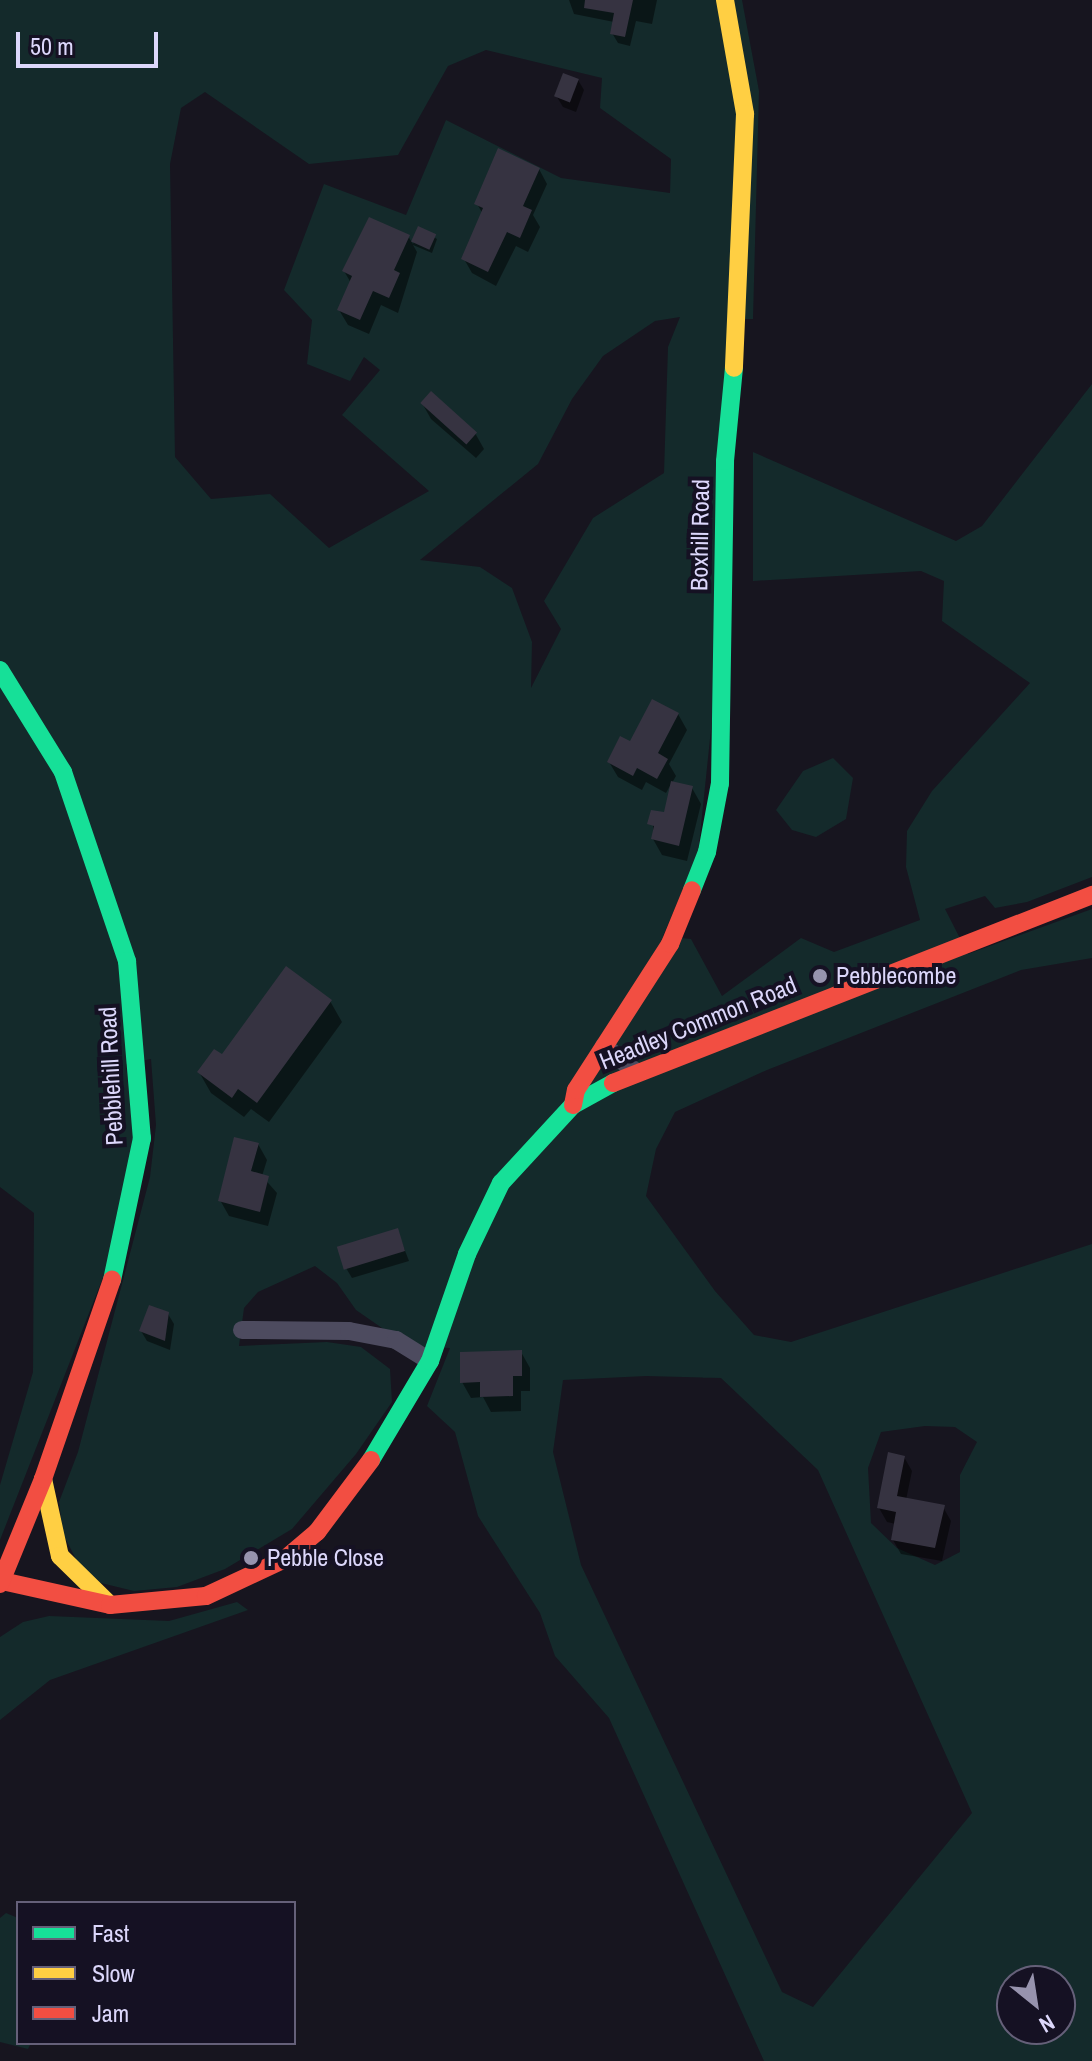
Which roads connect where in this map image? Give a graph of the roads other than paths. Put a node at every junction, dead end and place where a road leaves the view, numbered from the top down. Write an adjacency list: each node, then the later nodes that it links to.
1 (725, 0): 4 (main road, Boxhill Road)
2 (0, 670): 9 (main road, Pebblehill Road)
3 (1092, 895): 5 (main road, Headley Common Road)
4 (604, 1046): 5 (street); 6 (main road, Boxhill Road)
5 (635, 1071): 6 (main road, Headley Common Road)
6 (573, 1105): 8 (main road, Headley Common Road)
7 (242, 1330): 8 (street)
8 (430, 1361): 11 (main road, Headley Common Road)
9 (43, 1479): 10 (main road, Pebblehill Road); 11 (main road)
10 (1, 1583): 11 (main road, Headley Common Road)
11 (110, 1605)

